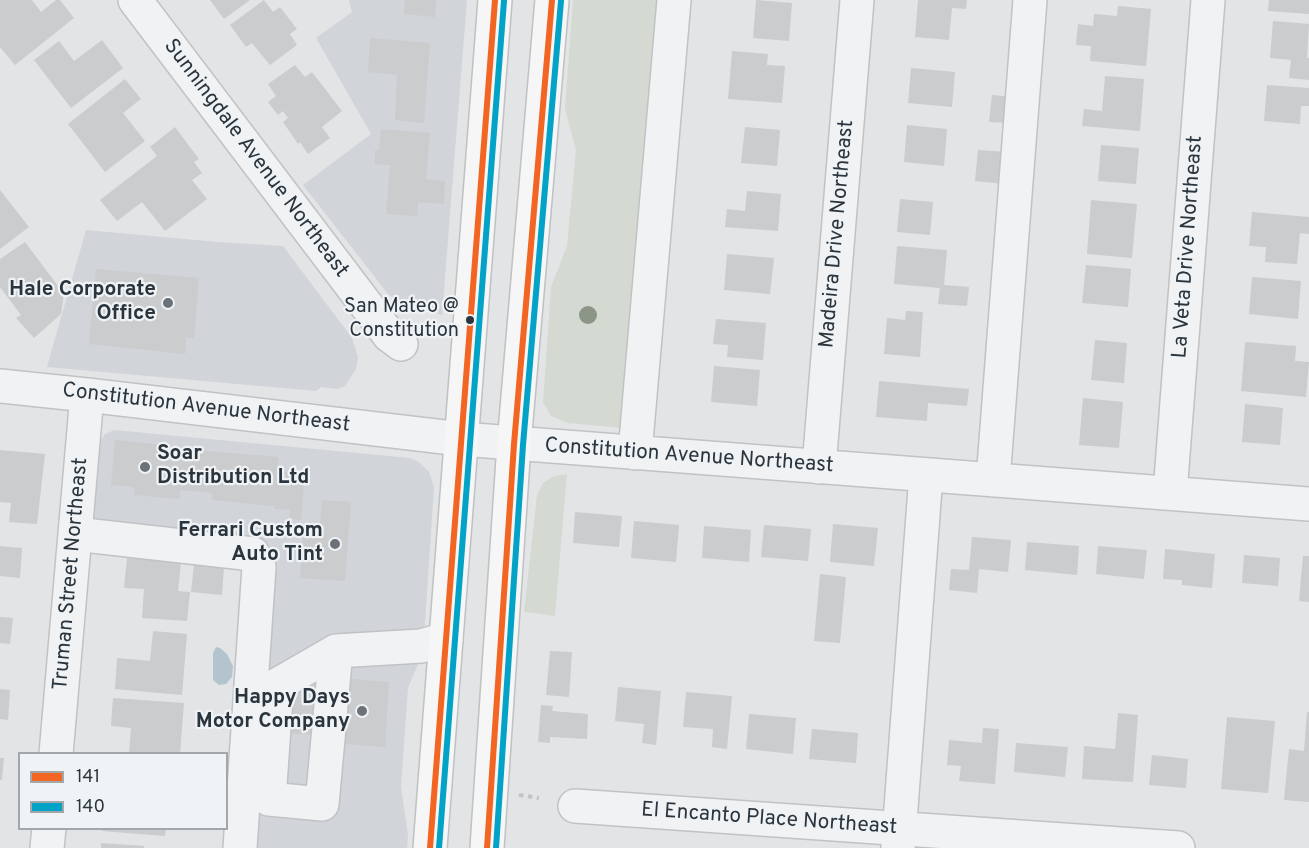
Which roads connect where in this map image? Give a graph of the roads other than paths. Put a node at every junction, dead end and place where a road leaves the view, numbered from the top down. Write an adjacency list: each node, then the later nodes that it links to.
1 (135, 0): 8 (street, Sunningdale Avenue Northeast)
2 (495, 0): 11 (main road)
3 (552, 0): 12 (main road)
4 (674, 0): 13 (street)
5 (857, 0): 14 (street, Madeira Drive Northeast)
6 (1030, 0): 16 (street)
7 (1208, 0): 17 (street, La Veta Drive Northeast)
8 (401, 344)
9 (0, 386): 10 (street, Constitution Avenue Northeast)
10 (87, 395): 11 (street, Constitution Avenue Northeast); 19 (street, Truman Street Northeast)
11 (461, 439): 12 (street, Constitution Avenue Northeast); 20 (main road)
12 (514, 444): 13 (street, Constitution Avenue Northeast); 29 (main road)
13 (635, 453): 14 (street, Constitution Avenue Northeast)
14 (819, 467): 15 (street, Constitution Avenue Northeast)
15 (926, 475): 16 (street, Constitution Avenue Northeast); 25 (street)
16 (993, 480): 17 (street, Constitution Avenue Northeast)
17 (1170, 493): 18 (street, Constitution Avenue Northeast)
18 (1309, 504)
19 (75, 534): 22 (street, Truman Street Northeast); 27 (street)
20 (446, 639): 21 (street); 28 (main road)
21 (336, 651)
22 (56, 752)
23 (575, 806): 25 (street, El Encanto Place Northeast)
24 (49, 830): 26 (street)
25 (899, 838): 30 (street, El Encanto Place Northeast)
26 (47, 848)
27 (240, 848)
28 (430, 848)
29 (487, 848)
30 (1178, 848)

